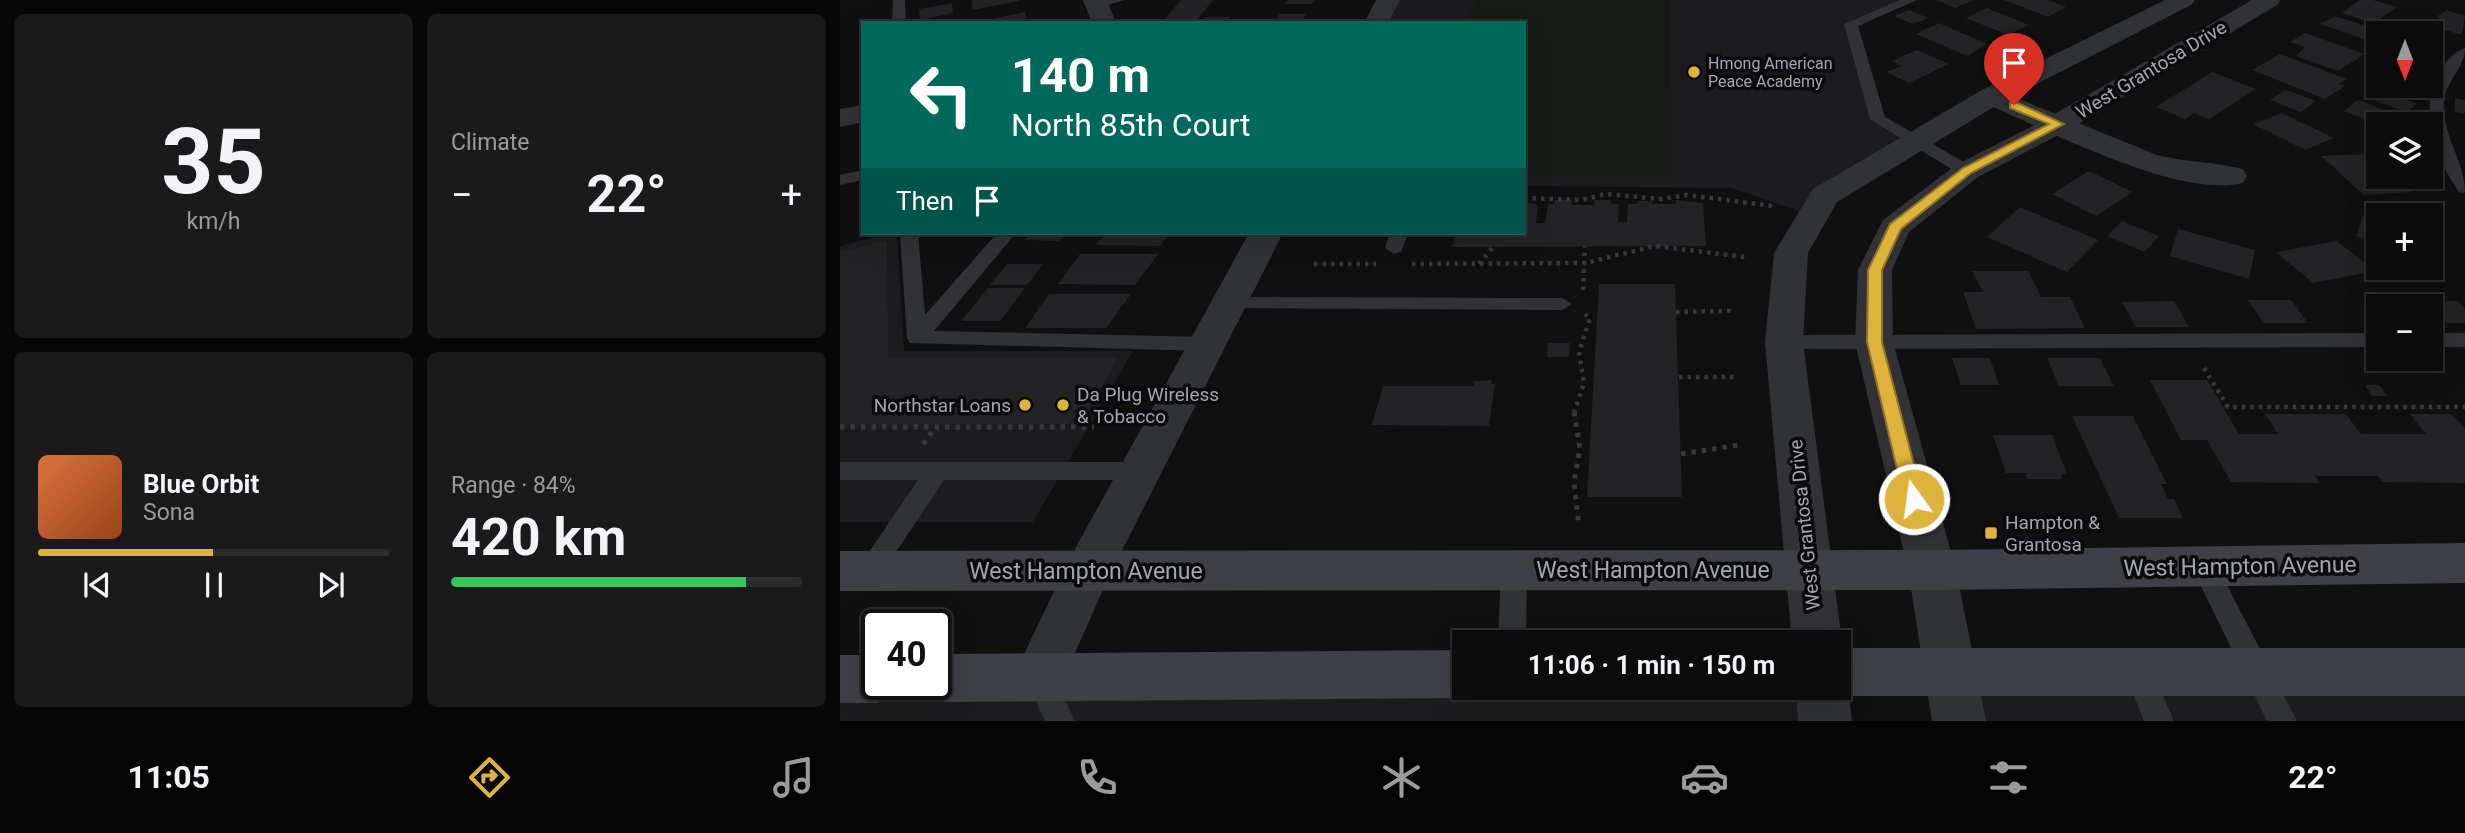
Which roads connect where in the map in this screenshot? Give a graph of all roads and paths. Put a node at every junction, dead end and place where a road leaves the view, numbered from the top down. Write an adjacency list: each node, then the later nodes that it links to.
1 (899, 0): 6 (lane)
2 (1388, 0): 7 (street)
3 (1911, 0): 13 (lane)
4 (2183, 0): 9 (street, West Grantosa Drive)
5 (2261, 1): 12 (street, West Grantosa Drive)
6 (899, 21)
7 (1377, 21)
8 (2465, 52): 18 (lane)
9 (1992, 96): 12 (street); 13 (street, West Grantosa Drive)
10 (861, 113): 11 (street)
11 (840, 118)
12 (2058, 124): 14 (street, West Grantosa Drive); 16 (street)
13 (1913, 141): 14 (lane); 43 (street, West Grantosa Drive)
14 (1967, 171): 44 (street, West Grantosa Drive)
15 (861, 175): 17 (lane)
16 (2232, 176)
17 (840, 180)
18 (2465, 188)
19 (1526, 198): 20 (path)
20 (1773, 206)
21 (909, 235): 38 (lane)
22 (1005, 235): 38 (lane)
23 (1265, 235): 33 (street)
24 (1585, 246): 28 (path)
25 (1493, 247): 31 (path)
26 (1392, 248): 29 (path)
27 (1745, 257): 28 (path)
28 (1584, 263): 31 (path); 32 (path)
29 (1314, 264)
30 (1410, 264): 31 (path)
31 (1479, 264)
32 (1582, 300)
33 (1229, 303): 34 (lane); 45 (street)
34 (1562, 304)
35 (1581, 311): 56 (path)
36 (1734, 311): 37 (path)
37 (1676, 312)
38 (917, 338): 45 (lane)
39 (2366, 340): 42 (lane)
40 (2443, 340): 41 (lane)
41 (2465, 340)
42 (2189, 341): 44 (lane); 48 (path)
43 (1784, 342): 44 (lane); 59 (street, West Grantosa Drive)
44 (1874, 342): 61 (street, West Grantosa Drive)
45 (1207, 344): 55 (street)
46 (1679, 377): 47 (path)
47 (1735, 377)
48 (2465, 407)
49 (840, 427): 50 (path)
50 (1094, 427)
51 (1739, 445): 52 (path)
52 (1681, 454)
53 (840, 471): 54 (lane)
54 (937, 471): 55 (lane); 62 (lane)
55 (1140, 471): 63 (street)
56 (1578, 526)
57 (2465, 563): 58 (main road, West Hampton Avenue)
58 (2204, 566): 61 (main road, West Hampton Avenue); 68 (lane)
59 (1808, 569): 60 (main road, West Hampton Avenue); 61 (main road, West Hampton Avenue); 65 (street, West Grantosa Drive)
60 (1514, 570): 63 (main road, West Hampton Avenue); 64 (lane)
61 (1932, 570): 74 (street, West Grantosa Drive)
62 (854, 571): 63 (main road, West Hampton Avenue)
63 (1087, 572): 75 (street)
64 (1512, 630)
65 (1816, 630)
66 (2465, 672): 68 (main road)
67 (2139, 673): 68 (main road); 74 (main road); 78 (lane)
68 (2259, 673): 79 (lane)
69 (1452, 675): 75 (main road)
70 (1851, 675): 74 (main road)
71 (840, 679): 72 (main road)
72 (861, 679)
73 (952, 681): 75 (main road)
74 (1954, 698)
75 (1049, 699)
76 (1823, 700): 77 (street)
77 (1825, 721)
78 (2159, 721)
79 (2283, 721)

